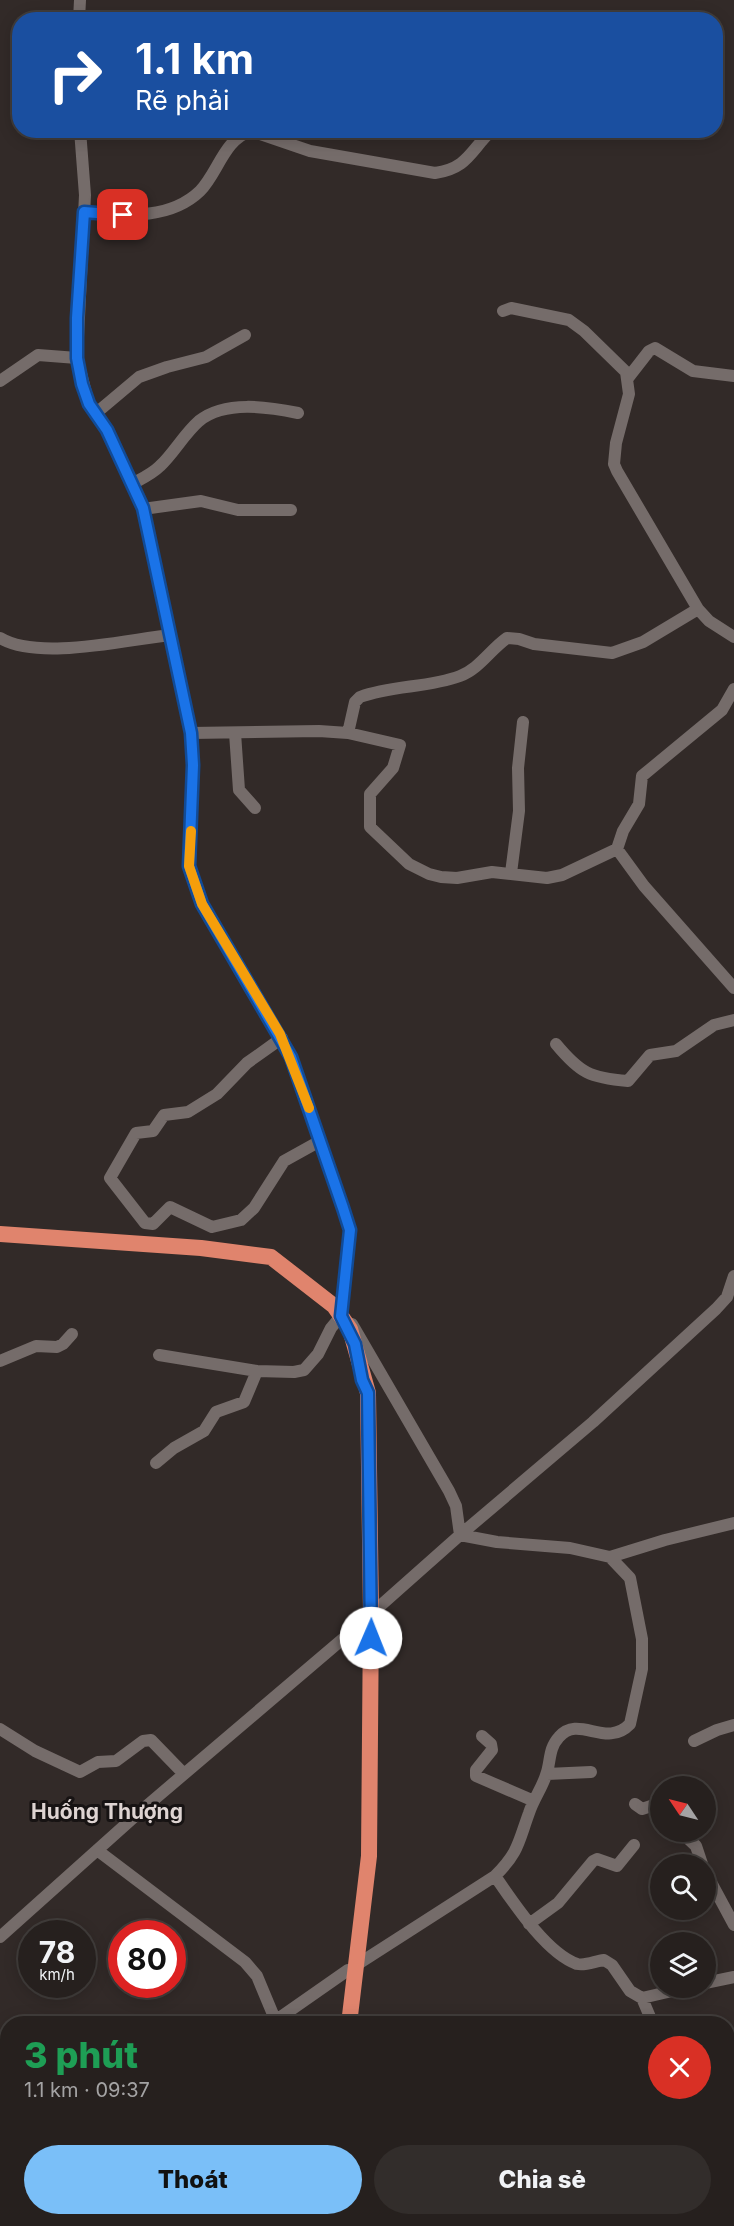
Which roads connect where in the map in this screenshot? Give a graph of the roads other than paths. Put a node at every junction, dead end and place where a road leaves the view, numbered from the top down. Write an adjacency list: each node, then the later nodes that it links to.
1 (80, 138): 5 (street)
2 (241, 138): 5 (street)
3 (271, 138): 4 (street)
4 (485, 138)
5 (84, 212): 8 (street)
6 (503, 311): 10 (street)
7 (245, 335): 13 (street)
8 (77, 358): 11 (street); 13 (street)
9 (734, 376): 10 (street)
10 (628, 378): 17 (street)
11 (0, 381)
12 (298, 413): 14 (street)
13 (95, 414): 14 (street)
14 (132, 484): 15 (street)
15 (143, 508): 16 (street); 18 (street)
16 (291, 510)
17 (698, 609): 19 (street); 25 (street)
18 (170, 635): 20 (street); 23 (street)
19 (734, 637)
20 (0, 638)
21 (734, 689): 27 (street)
22 (523, 722): 28 (street)
23 (191, 733): 24 (street); 31 (street)
24 (235, 733): 25 (street); 26 (street)
25 (348, 733): 28 (street)
26 (255, 808)
27 (617, 849): 28 (street); 29 (street)
28 (511, 873)
29 (734, 988)
30 (734, 1020): 32 (street)
31 (282, 1038): 33 (street); 33 (street)
32 (556, 1044)
33 (320, 1140): 38 (street)
34 (0, 1234): 36 (highway)
35 (0, 1243): 36 (highway)
36 (277, 1264): 38 (highway)
37 (734, 1276): 45 (street)
38 (341, 1316): 42 (street); 45 (street); 47 (highway)
39 (72, 1334): 41 (street)
40 (159, 1355): 42 (street)
41 (0, 1361)
42 (257, 1371): 43 (street)
43 (156, 1463)
44 (734, 1523): 46 (street)
45 (460, 1536): 46 (street); 47 (street)
46 (610, 1557): 54 (street)
47 (368, 1617): 53 (street); 65 (highway)
48 (734, 1725): 51 (street)
49 (0, 1729): 53 (street)
50 (482, 1736): 55 (street)
51 (694, 1741)
52 (591, 1772): 54 (street)
53 (184, 1774): 59 (street)
54 (547, 1774): 55 (street)
55 (534, 1801): 60 (street)
56 (635, 1804): 57 (street)
57 (650, 1809)
58 (634, 1845): 62 (street)
59 (97, 1850): 64 (street); 70 (street)
60 (495, 1876): 62 (street); 65 (street)
61 (716, 1891): 63 (street)
62 (529, 1924): 69 (street)
63 (734, 1925)
64 (0, 1937)
65 (353, 1967): 71 (street); 72 (highway); 73 (highway)
66 (734, 1977): 67 (street)
67 (716, 1981)
68 (650, 1996): 69 (street)
69 (642, 1998): 74 (street)
70 (274, 2016)
71 (284, 2016)
72 (343, 2016)
73 (350, 2016)
74 (650, 2016)

